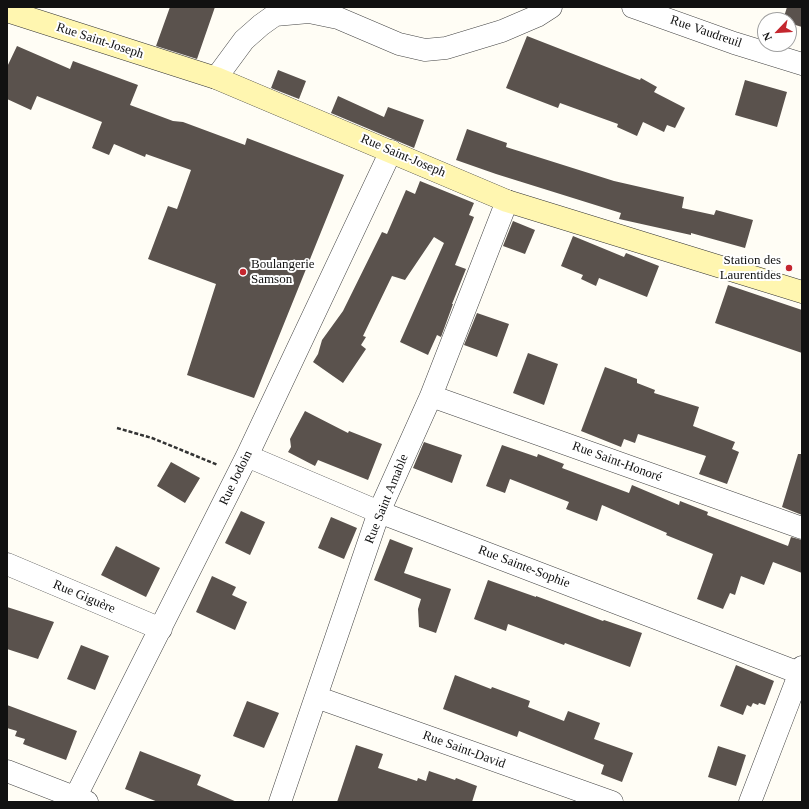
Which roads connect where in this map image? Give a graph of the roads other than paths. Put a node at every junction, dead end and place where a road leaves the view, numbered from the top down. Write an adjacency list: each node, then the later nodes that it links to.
1 (551, 7): 5 (street)
2 (633, 7): 4 (street, Rue Vaudreuil)
3 (7, 11): 5 (street, Rue Saint-Joseph)
4 (802, 64)
5 (216, 78): 6 (street, Rue Saint-Joseph)
6 (391, 151): 7 (street, Rue Saint-Joseph); 10 (street, Rue Jodoin)
7 (508, 201): 8 (street, Rue Saint-Joseph); 9 (street, Rue Saint Amable)
8 (802, 292)
9 (431, 396): 11 (street, Rue Saint Amable); 12 (street, Rue Saint-Honoré)
10 (243, 465): 11 (street, Rue Sainte-Sophie); 14 (street, Rue Jodoin)
11 (379, 512): 15 (street, Rue Sainte-Sophie); 16 (street, Rue Saint Amable)
12 (802, 528)
13 (7, 564): 14 (street, Rue Giguère)
14 (161, 629): 18 (street, Rue Jodoin)
15 (801, 671): 21 (street)
16 (316, 697): 19 (street, Rue Saint Amable); 20 (street, Rue Saint-David)
17 (7, 771): 18 (street)
18 (79, 800)
19 (280, 802)
20 (612, 802)
21 (750, 802)

